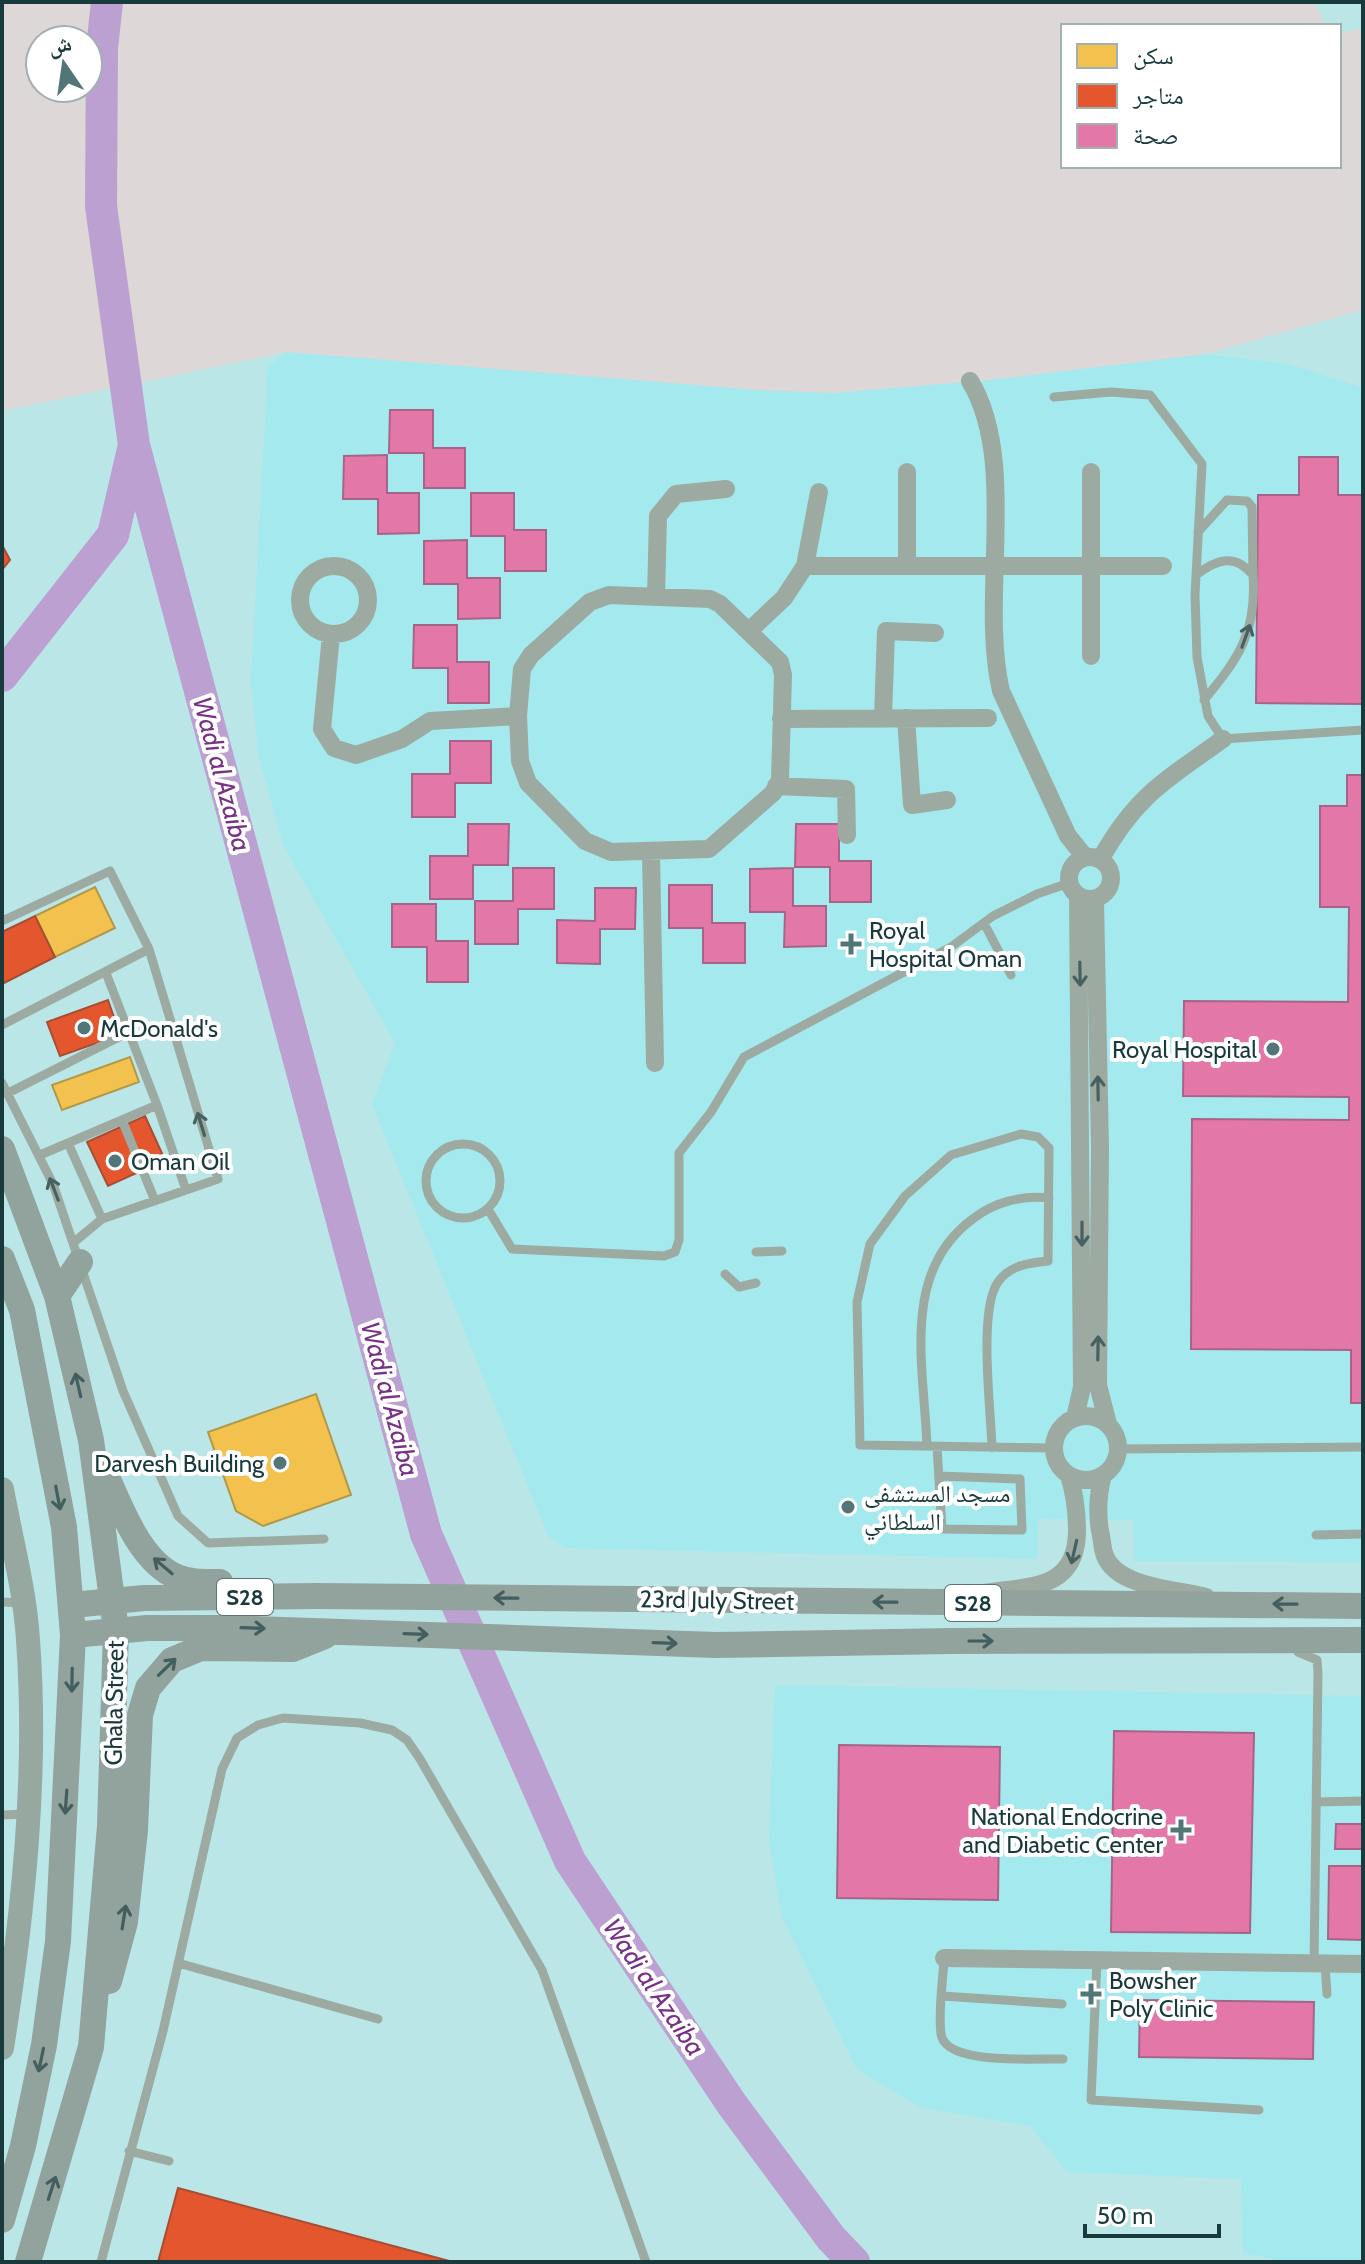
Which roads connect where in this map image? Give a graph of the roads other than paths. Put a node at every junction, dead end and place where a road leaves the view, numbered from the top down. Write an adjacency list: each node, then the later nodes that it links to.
1 (970, 381): 9 (street)
2 (1054, 397): 7 (lane)
3 (907, 472): 8 (street)
4 (1091, 472): 10 (street)
5 (726, 489): 15 (street)
6 (819, 492): 11 (street)
7 (1198, 532): 13 (lane); 14 (lane)
8 (907, 564): 9 (street); 11 (street)
9 (993, 565): 10 (street); 32 (street)
10 (1091, 565): 12 (street); 19 (street)
11 (805, 566): 16 (street)
12 (1163, 566)
13 (1196, 575): 14 (lane); 20 (lane)
14 (1253, 575): 20 (lane, one-way to 14)
15 (656, 597): 16 (street); 21 (street)
16 (749, 631): 25 (street)
17 (935, 633): 22 (street)
18 (331, 635): 21 (street)
19 (1091, 656)
20 (1204, 700): 27 (lane)
21 (518, 716): 31 (street)
22 (883, 718): 23 (street); 25 (street)
23 (906, 718): 24 (street); 29 (street)
24 (988, 718)
25 (781, 719): 28 (street)
26 (1363, 730): 27 (lane)
27 (1223, 739): 32 (street)
28 (776, 786): 30 (street); 31 (street)
29 (947, 800)
30 (847, 835)
31 (651, 852): 41 (street)
32 (1093, 858): 33 (street); 33 (street)
33 (1081, 893): 35 (lane); 61 (street, one-way to 61); 62 (street, one-way to 33)
34 (2, 921): 36 (lane)
35 (984, 923): 38 (lane); 52 (lane)
36 (149, 949): 37 (lane); 49 (lane, one-way to 36)
37 (106, 973): 39 (lane); 40 (lane)
38 (1011, 975)
39 (2, 1025)
40 (129, 1032): 43 (lane); 44 (lane)
41 (655, 1063)
42 (2, 1083): 43 (lane)
43 (8, 1093): 48 (lane)
44 (157, 1105): 45 (lane); 49 (lane)
45 (122, 1120): 46 (lane); 51 (lane)
46 (68, 1143): 48 (lane); 53 (lane)
47 (2, 1149): 60 (main road, Ghala Street)
48 (40, 1155): 55 (lane, one-way to 48)
49 (186, 1190): 51 (lane)
50 (1049, 1198): 64 (lane); 64 (lane); 66 (lane)
51 (155, 1201): 53 (lane)
52 (488, 1209): 52 (lane)
53 (102, 1219): 55 (lane)
54 (782, 1251): 56 (lane)
55 (77, 1252): 60 (main road); 75 (lane)
56 (756, 1252)
57 (2, 1259): 81 (main road, Ghala Street, one-way to 81)
58 (725, 1274): 59 (lane)
59 (756, 1283)
60 (57, 1296): 63 (main road, Ghala Street, one-way to 60)
61 (1075, 1418): 62 (street); 67 (street)
62 (1108, 1424): 68 (street)
63 (91, 1440): 76 (main road, one-way to 63); 77 (main road, Ghala Street)
64 (932, 1446): 66 (lane); 70 (lane)
65 (1363, 1447): 68 (lane)
66 (992, 1448): 67 (lane)
67 (1054, 1448): 71 (street)
68 (1119, 1449): 69 (street)
69 (1103, 1475): 71 (street); 80 (street)
70 (939, 1476): 70 (lane)
71 (1069, 1476): 79 (street, one-way to 79)
72 (2, 1489): 78 (street)
73 (1363, 1534): 74 (lane)
74 (1316, 1535)
75 (324, 1539)
76 (346, 1596): 77 (main road, 23rd July Street / S28); 79 (main road, 23rd July Street / S28, one-way to 76)
77 (114, 1600): 81 (main road, 23rd July Street / S28); 83 (main road, Ghala Street)
78 (12, 1603): 90 (street)
79 (927, 1603): 80 (main road, 23rd July Street / S28)
80 (1232, 1604): 82 (main road, 23rd July Street / S28, one-way to 80)
81 (72, 1605): 85 (main road, Ghala Street)
82 (1363, 1606)
83 (116, 1630): 84 (main road, 23rd July Street / S28, one-way to 84); 85 (main road, 23rd July Street / S28); 101 (main road, Ghala Street)
84 (338, 1631): 87 (main road, 23rd July Street / S28, one-way to 87); 101 (main road, one-way to 84)
85 (73, 1635): 107 (main road, Ghala Street, one-way to 107)
86 (1363, 1640): 87 (main road, 23rd July Street / S28)
87 (1181, 1641): 89 (lane)
88 (1363, 1801): 89 (lane)
89 (1316, 1802): 95 (lane)
90 (27, 1814): 91 (lane); 102 (street)
91 (2, 1815)
92 (944, 1958): 93 (street); 98 (lane)
93 (1097, 1960): 95 (street); 104 (lane)
94 (178, 1963): 100 (lane); 105 (lane); 110 (lane)
95 (1320, 1964): 96 (street); 97 (lane)
96 (1363, 1964)
97 (1327, 1994)
98 (942, 1996): 99 (lane); 103 (lane)
99 (1062, 2004)
100 (378, 2019)
101 (91, 2047): 108 (main road, Ghala Street, one-way to 101)
102 (2, 2048)
103 (1063, 2059)
104 (1259, 2110)
105 (129, 2151): 106 (lane); 109 (lane)
106 (169, 2161)
107 (2, 2220)
108 (28, 2262)
109 (101, 2262)
110 (646, 2262)

